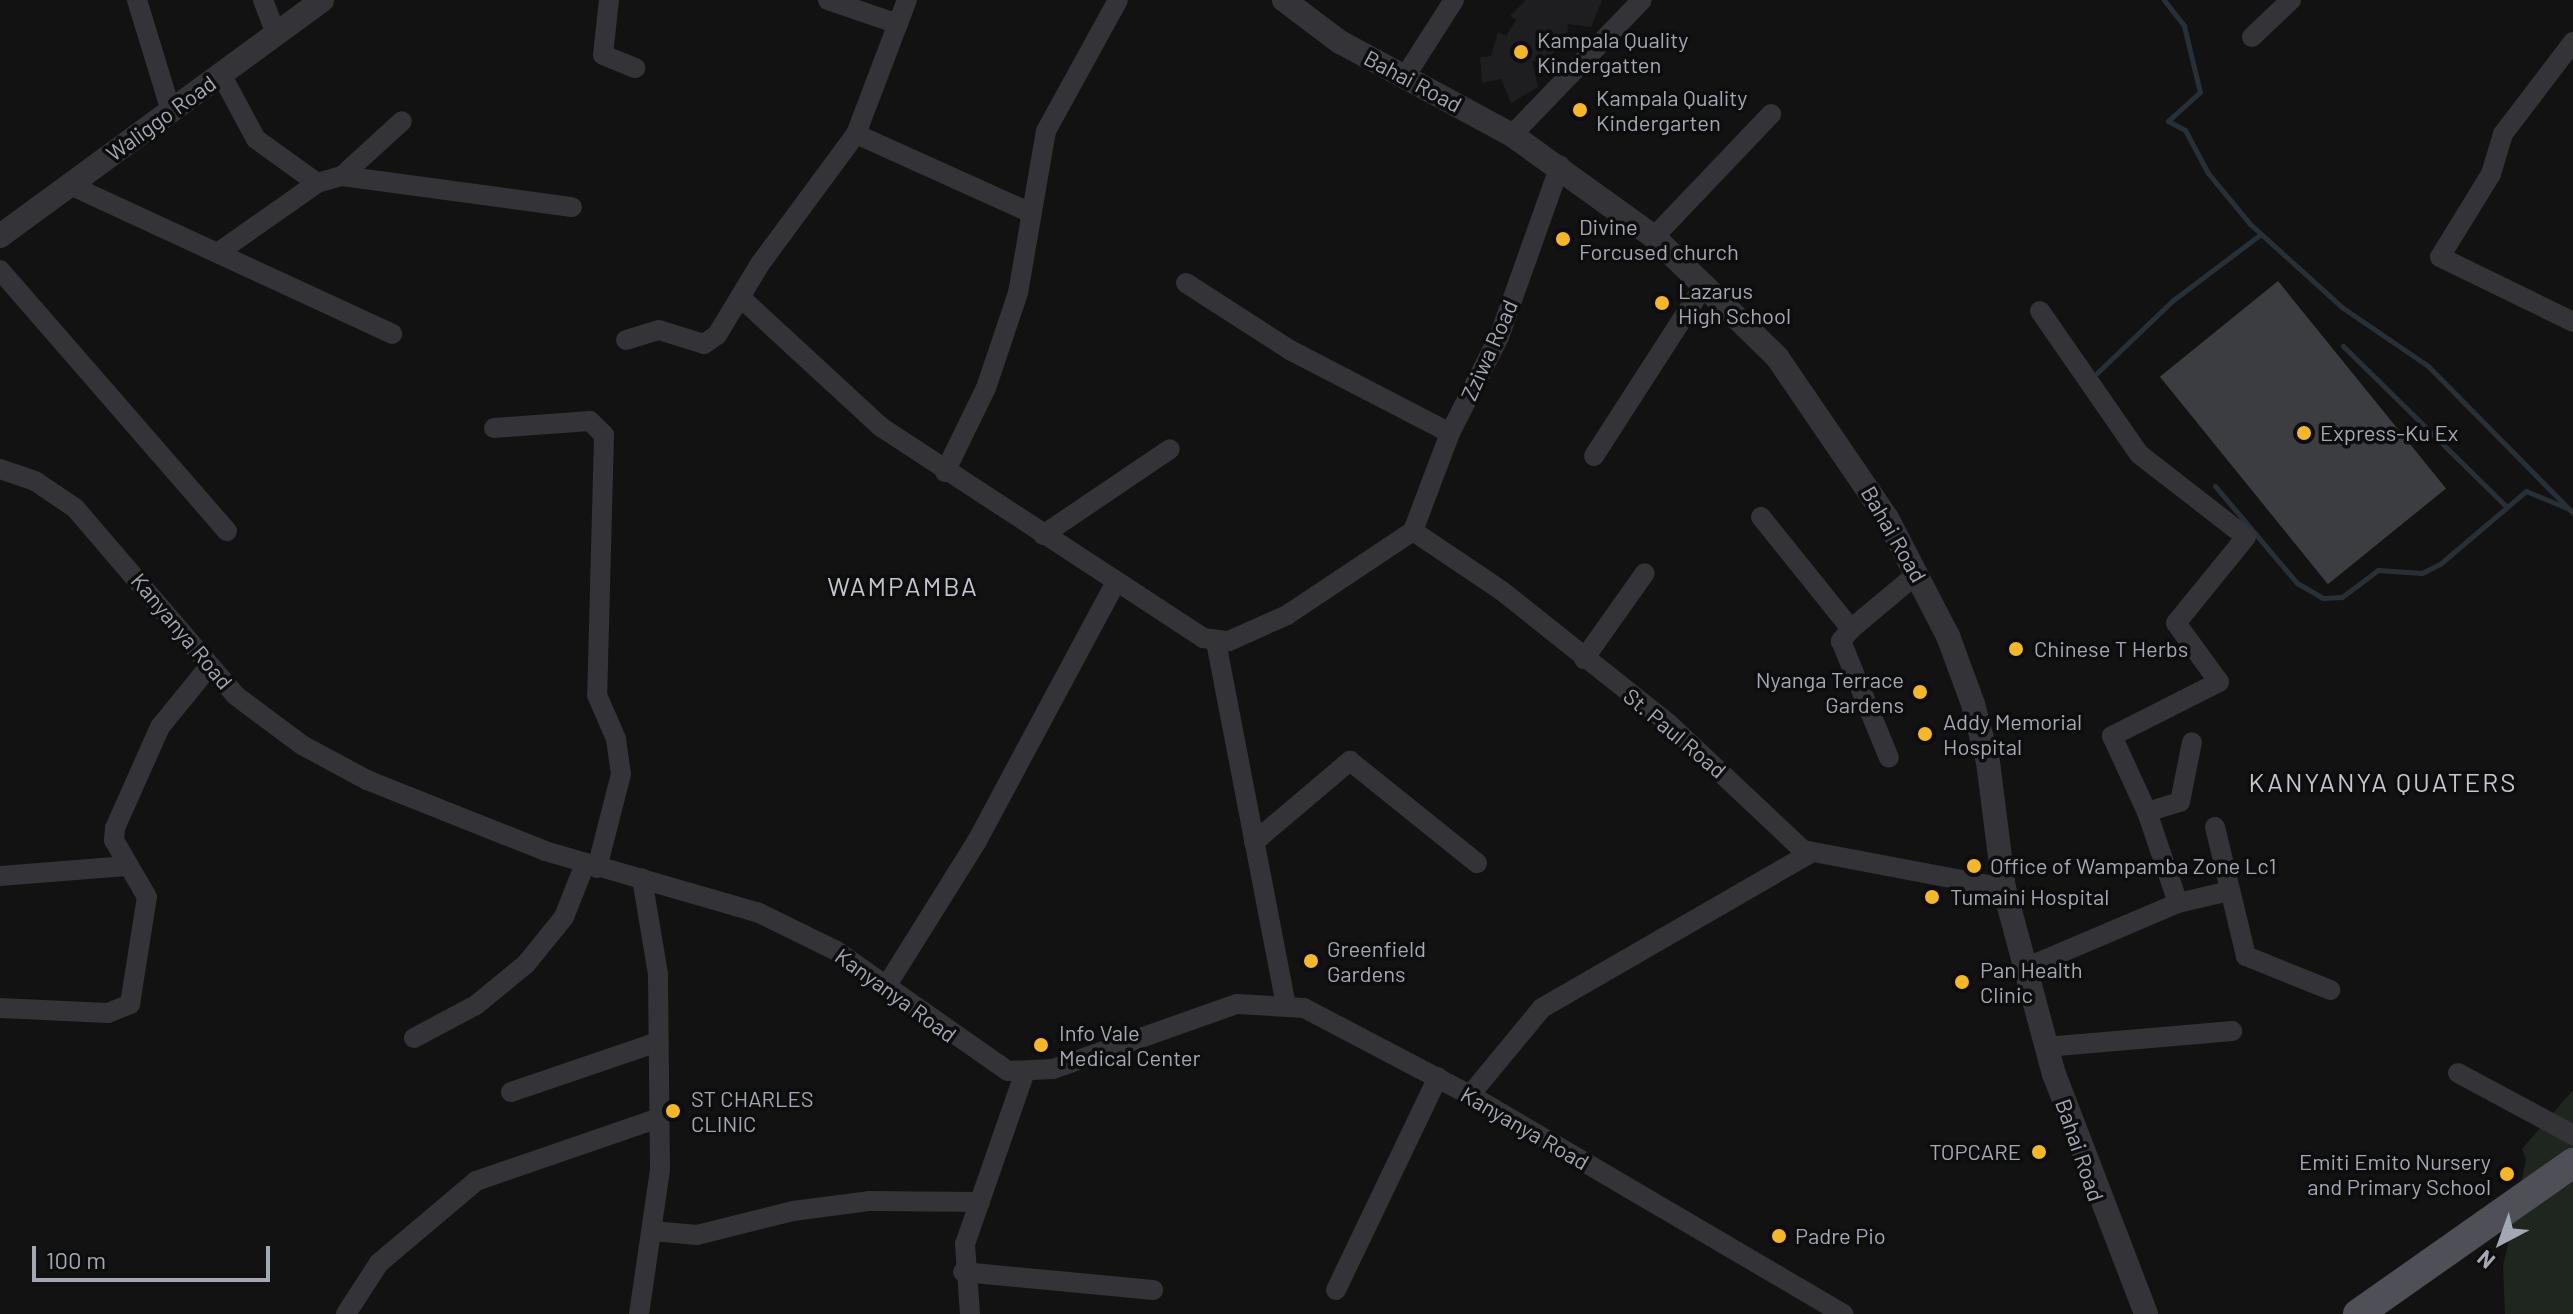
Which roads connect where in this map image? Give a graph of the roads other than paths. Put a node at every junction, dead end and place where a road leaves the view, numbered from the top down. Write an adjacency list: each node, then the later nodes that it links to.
1 (137, 0): 19 (street)
2 (263, 0): 13 (street)
3 (322, 0): 13 (street, Waliggo Road)
4 (609, 0): 16 (street)
5 (828, 0): 12 (street)
6 (907, 0): 12 (street)
7 (1118, 0): 29 (street)
8 (1284, 0): 18 (street, Bahai Road)
9 (1454, 0): 18 (street)
10 (1642, 0): 23 (street)
11 (2291, 0): 14 (street)
12 (898, 24): 22 (street)
13 (276, 34): 17 (street, Waliggo Road)
14 (2252, 37)
15 (2573, 42): 38 (street)
16 (635, 68)
17 (221, 74): 19 (street, Waliggo Road); 26 (street)
18 (1406, 75): 23 (street, Bahai Road)
19 (171, 111): 27 (street, Waliggo Road)
20 (1771, 114): 31 (street)
21 (402, 121): 25 (street)
22 (856, 134): 29 (street); 36 (street)
23 (1512, 135): 24 (street, Bahai Road)
24 (1560, 166): 31 (street, Bahai Road); 42 (street, Zziwa Road)
25 (342, 176): 26 (street); 28 (street)
26 (317, 183): 32 (street)
27 (70, 185): 30 (street, Waliggo Road); 32 (street)
28 (572, 207)
29 (1029, 212): 46 (street)
30 (0, 236)
31 (1654, 237): 35 (street, Bahai Road)
32 (219, 252): 39 (street)
33 (0, 270): 48 (street)
34 (1186, 283): 42 (street)
35 (1705, 284): 44 (street); 52 (street, Bahai Road)
36 (740, 297): 40 (street); 46 (street)
37 (2040, 311): 60 (street)
38 (2573, 322)
39 (392, 334)
40 (626, 340)
41 (494, 428): 66 (street)
42 (1450, 433): 49 (street, Zziwa Road)
43 (1170, 449): 50 (street)
44 (1594, 456)
45 (0, 469): 57 (street, Kanyanya Road)
46 (945, 472): 50 (street)
47 (1761, 517): 54 (street)
48 (227, 531)
49 (1413, 531): 55 (street); 56 (street, St. Paul Road)
50 (1043, 535): 53 (street)
51 (1645, 573): 56 (street)
52 (1918, 573): 54 (street); 69 (street, Bahai Road)
53 (1115, 584): 55 (street); 73 (street)
54 (1851, 629): 59 (street)
55 (1216, 642): 62 (street)
56 (1584, 659): 63 (street, St. Paul Road)
57 (208, 668): 65 (street); 66 (street, Kanyanya Road)
58 (2192, 742): 60 (street)
59 (1889, 758)
60 (2147, 812): 71 (street)
61 (2215, 827): 70 (street)
62 (1254, 842): 64 (street); 75 (street)
63 (1811, 853): 69 (street, St. Paul Road); 85 (street)
64 (1477, 863)
65 (127, 866): 67 (street); 76 (street)
66 (591, 866): 68 (street, Kanyanya Road); 78 (street)
67 (0, 876)
68 (642, 878): 73 (street, Kanyanya Road); 79 (street)
69 (2004, 888): 72 (street, Bahai Road)
70 (2229, 891): 71 (street); 74 (street)
71 (2178, 903): 72 (street)
72 (2025, 968): 80 (street, Bahai Road)
73 (887, 985): 82 (street, Kanyanya Road)
74 (2330, 990)
75 (1286, 1004): 82 (street, Kanyanya Road); 83 (street, Kanyanya Road)
76 (0, 1008)
77 (2232, 1031): 80 (street)
78 (414, 1038)
79 (658, 1042): 84 (street); 86 (street)
80 (2046, 1047): 98 (street, Bahai Road)
81 (2458, 1073): 87 (street)
82 (1024, 1075): 89 (street)
83 (1438, 1077): 85 (street, Kanyanya Road); 93 (street)
84 (511, 1092)
85 (1470, 1095): 97 (street, Kanyanya Road)
86 (656, 1119): 90 (street); 94 (street)
87 (2573, 1135)
88 (2573, 1163): 99 (main road)
89 (980, 1202): 90 (street); 91 (street)
90 (653, 1231): 95 (street)
91 (963, 1272): 92 (street); 96 (street)
92 (1153, 1290)
93 (1336, 1290)
94 (346, 1314)
95 (639, 1314)
96 (970, 1314)
97 (1843, 1314)
98 (2146, 1314)
99 (2358, 1314)

